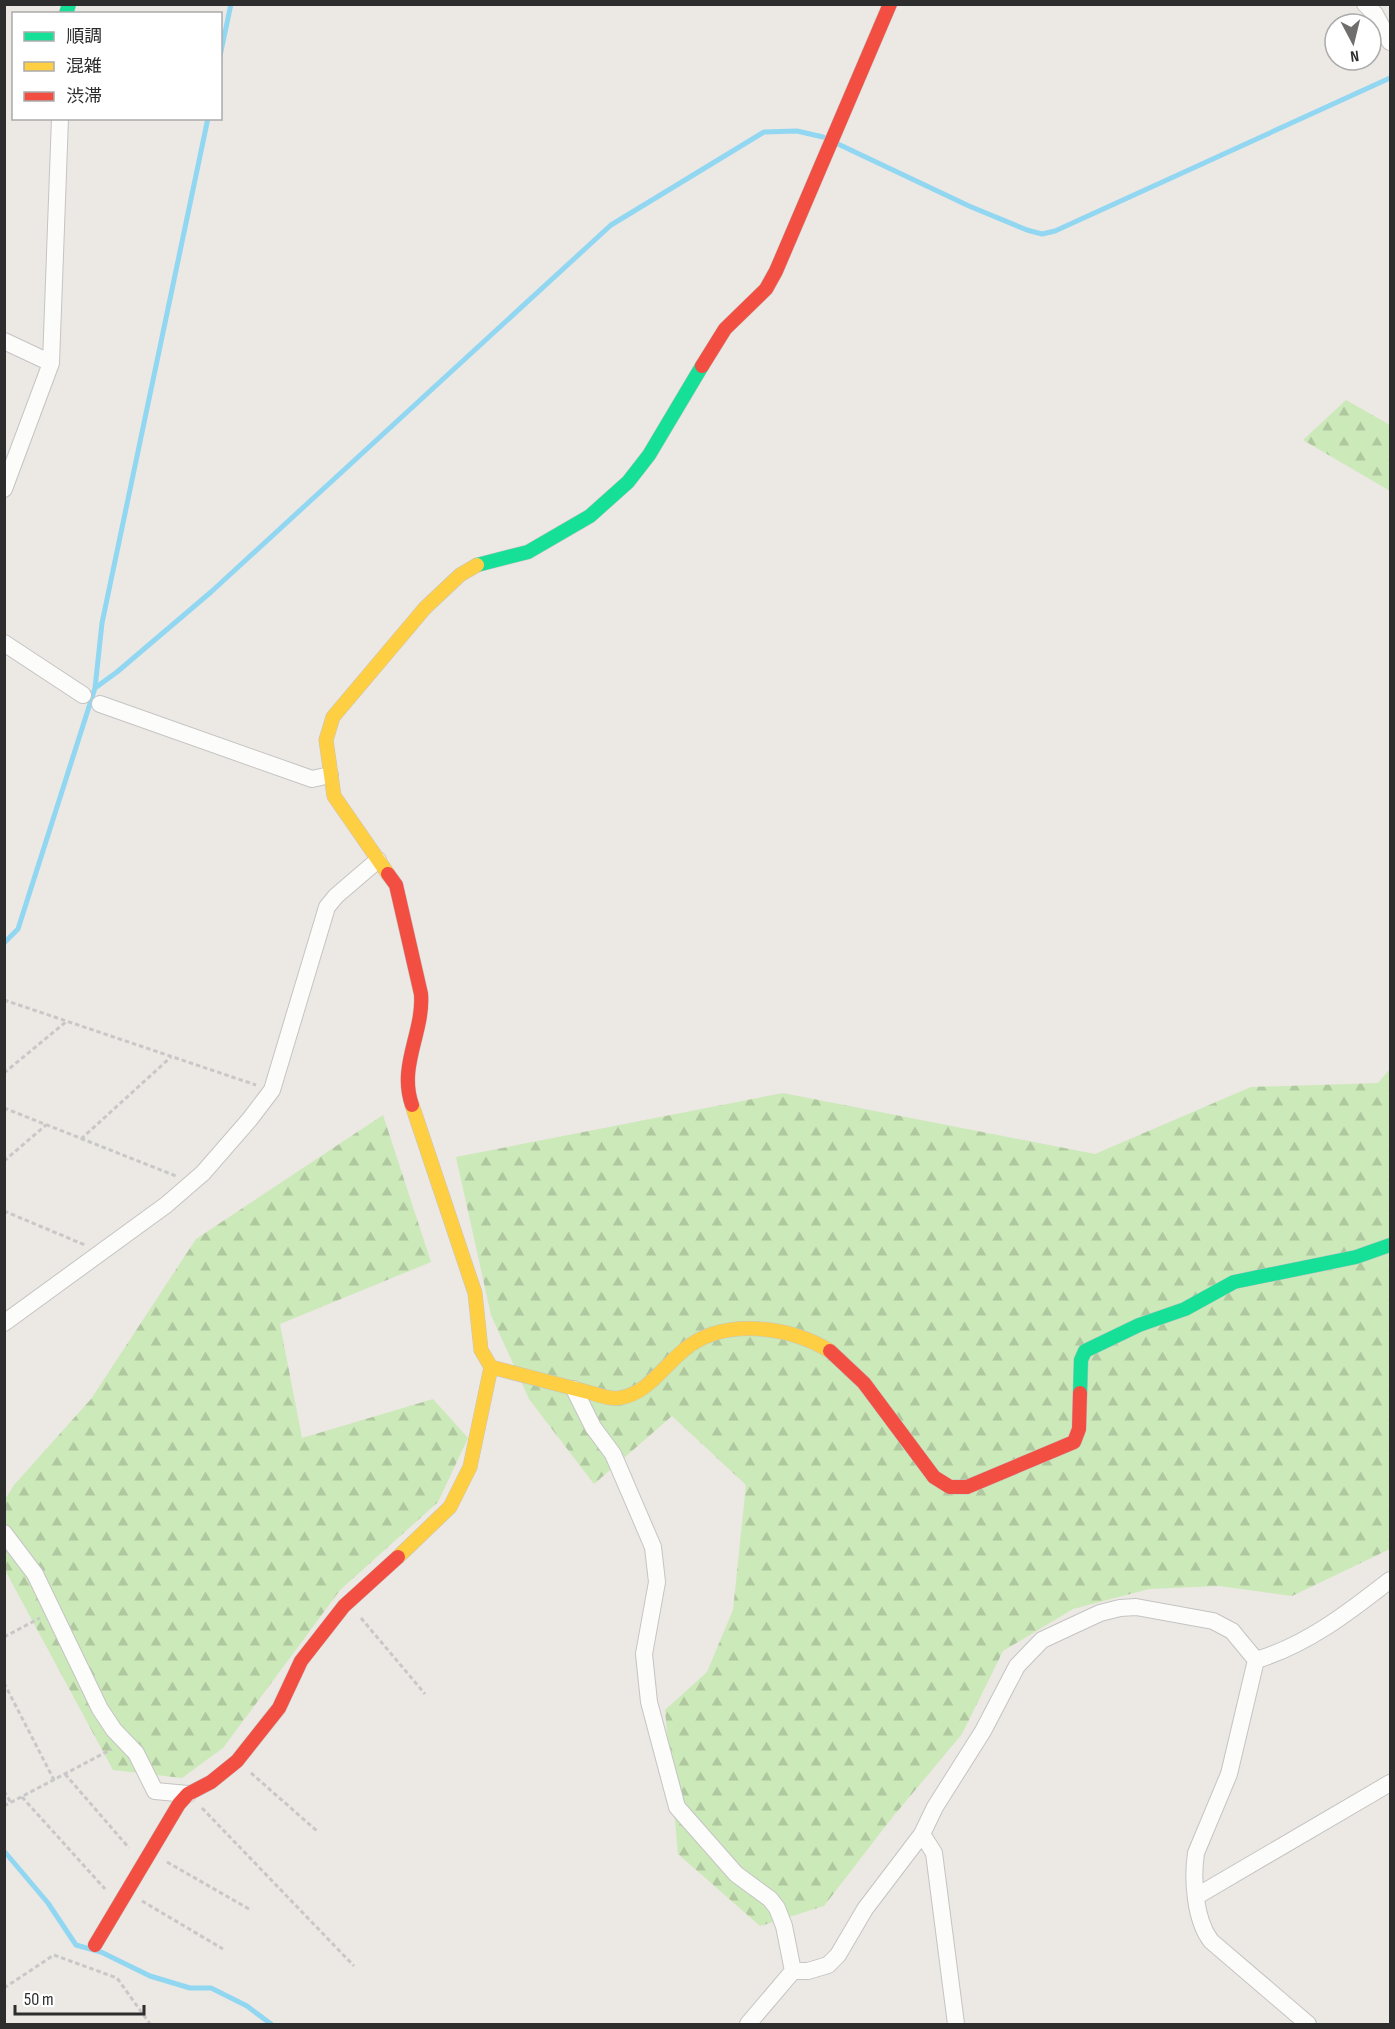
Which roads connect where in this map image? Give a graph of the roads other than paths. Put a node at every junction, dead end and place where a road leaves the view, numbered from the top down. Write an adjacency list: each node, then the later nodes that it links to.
1 (890, 4): 11 (street)
2 (1365, 4): 3 (street)
3 (1390, 42)
4 (60, 120): 6 (street)
5 (4, 341): 6 (street)
6 (51, 363): 7 (street)
7 (4, 489)
8 (4, 643): 9 (street)
9 (83, 695)
10 (100, 704): 11 (street)
11 (330, 775): 12 (street)
12 (378, 860): 14 (street); 15 (street)
13 (1390, 1245): 16 (street)
14 (4, 1323)
15 (491, 1367): 16 (street); 21 (street)
16 (574, 1389): 25 (street)
17 (4, 1533): 21 (street)
18 (1390, 1580): 19 (street)
19 (1256, 1660): 22 (street); 23 (street)
20 (1390, 1783): 23 (street)
21 (188, 1794): 24 (street)
22 (922, 1834): 25 (street); 27 (street)
23 (1197, 1896): 28 (street)
24 (95, 1945)
25 (794, 1971): 26 (street)
26 (748, 2025)
27 (956, 2025)
28 (1308, 2025)

